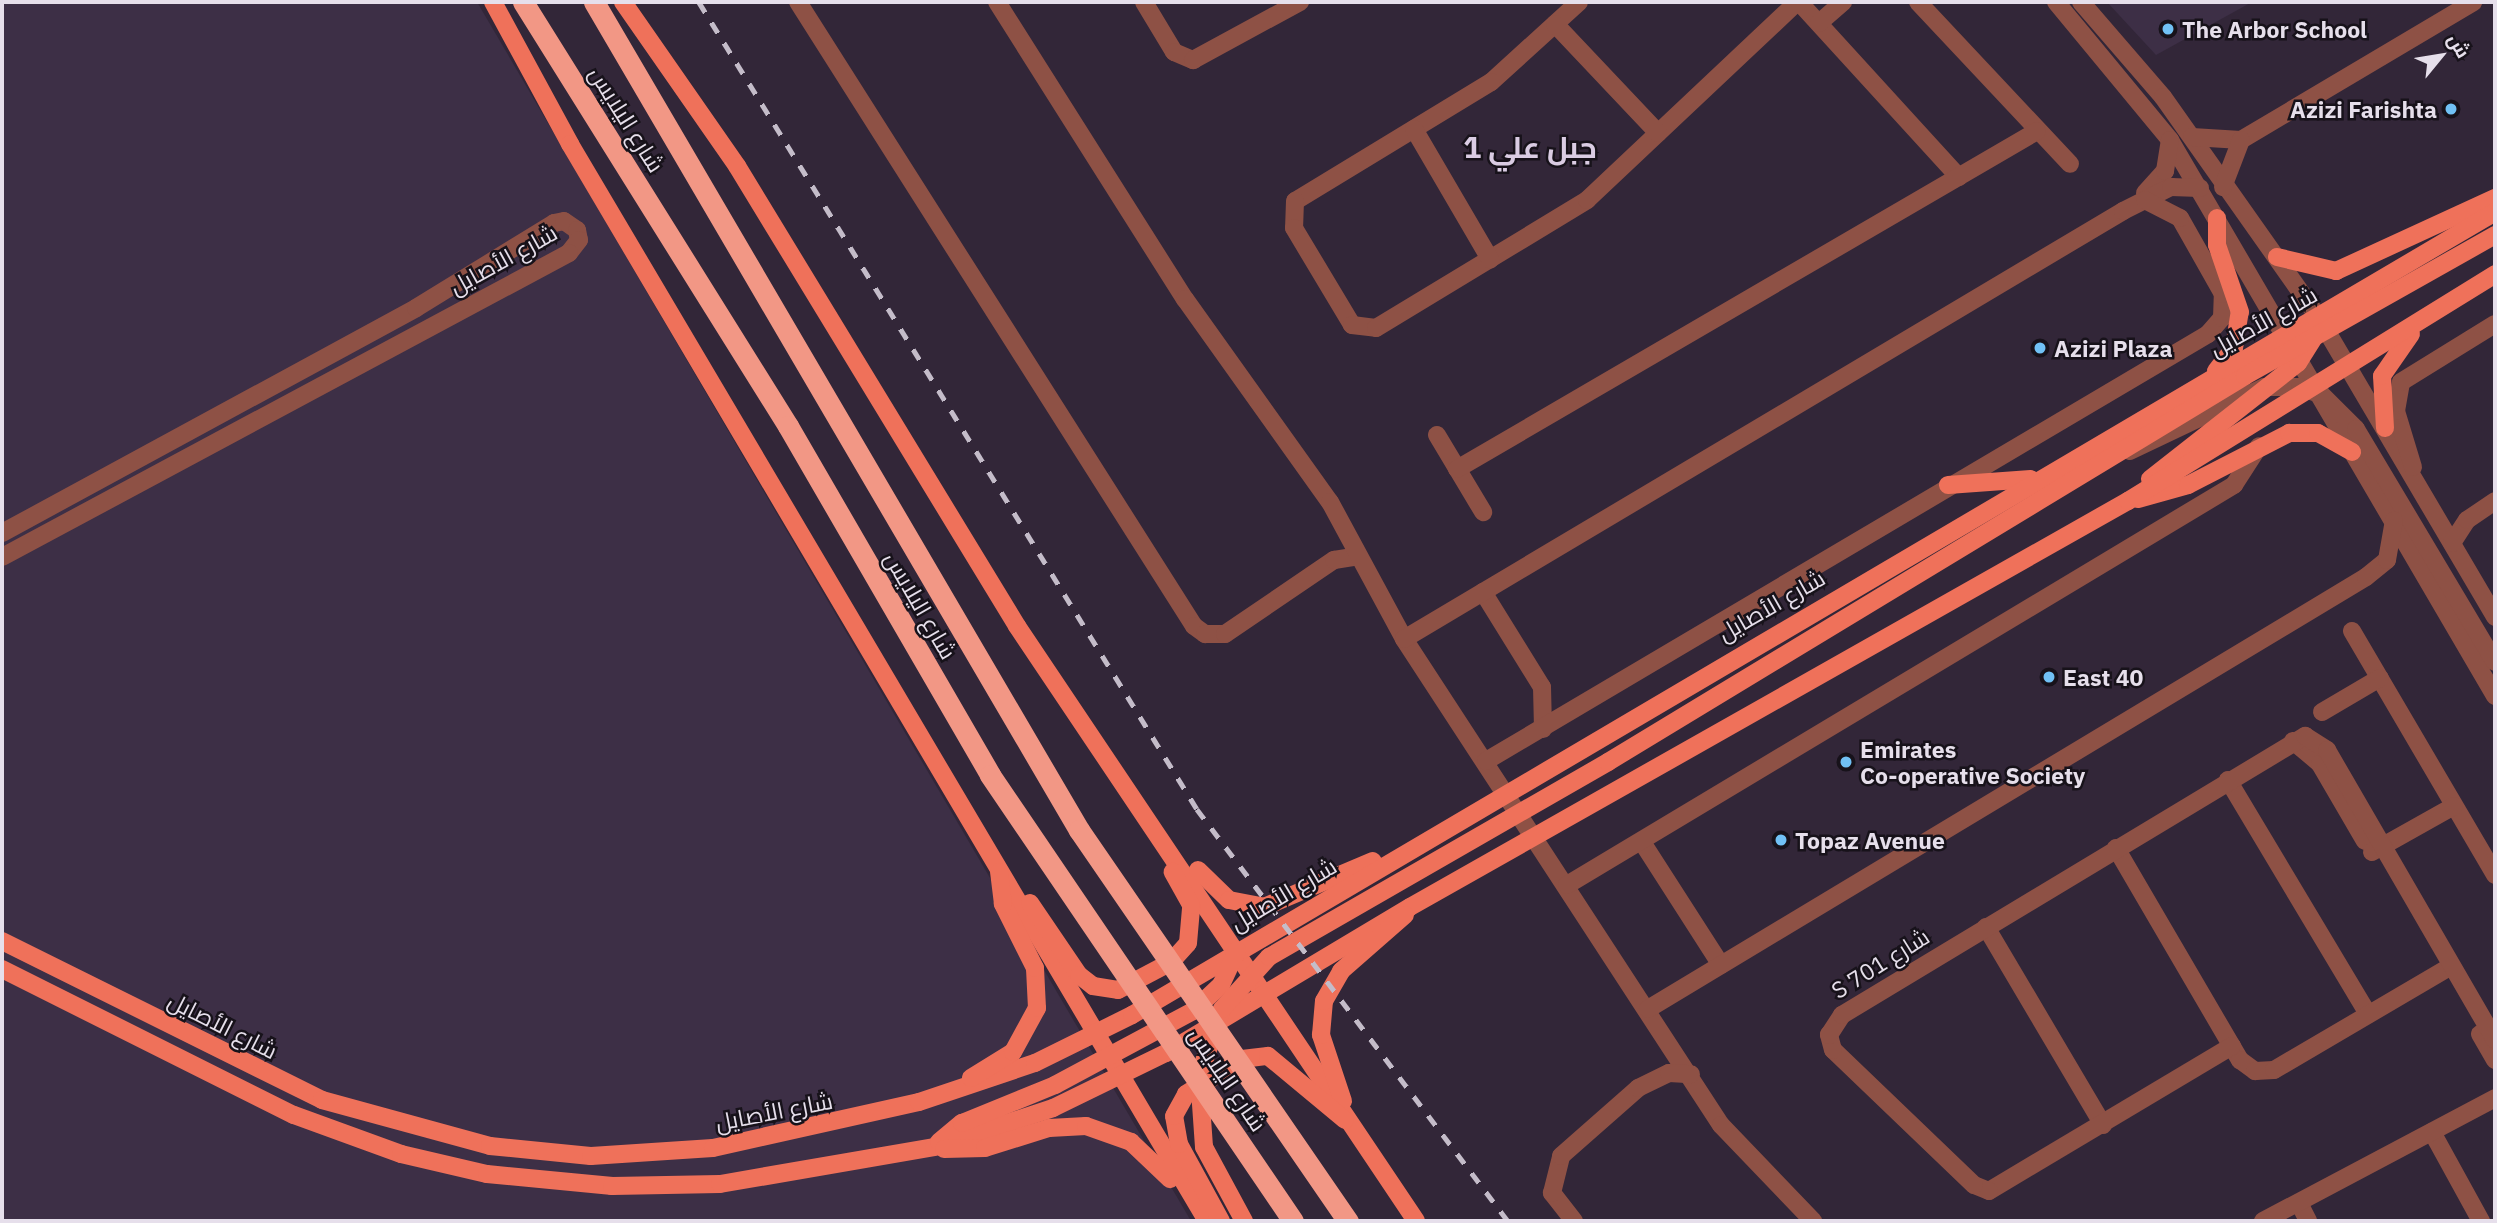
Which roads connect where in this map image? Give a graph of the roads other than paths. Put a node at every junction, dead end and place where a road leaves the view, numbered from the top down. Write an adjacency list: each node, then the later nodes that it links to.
1 (493, 2): 84 (main road)
2 (523, 2): 114 (highway, شارع اليلايس)
3 (594, 2): 115 (highway, شارع اليلايس)
4 (623, 2): 75 (main road)
5 (798, 2): 62 (street)
6 (997, 2): 62 (street)
7 (1144, 2): 8 (street)
8 (1300, 2)
9 (1579, 2): 17 (street)
10 (1798, 2): 16 (street); 20 (street)
11 (1843, 2): 16 (street)
12 (1918, 2): 19 (street)
13 (2056, 2): 22 (street)
14 (2081, 2): 21 (street)
15 (2473, 2): 23 (street)
16 (1819, 23): 25 (street)
17 (1555, 24): 18 (street); 20 (street)
18 (1414, 129): 35 (street); 35 (street)
19 (2037, 131): 24 (street); 25 (street)
20 (1658, 133): 35 (street)
21 (2192, 137): 23 (street); 26 (street)
22 (2170, 140): 27 (street); 30 (street)
23 (2241, 140): 26 (street)
24 (2070, 164)
25 (1959, 177): 50 (street)
26 (2223, 187): 34 (street)
27 (2200, 188): 29 (street); 32 (street)
28 (2495, 198): 34 (main road)
29 (2145, 200): 30 (street); 53 (street)
30 (2123, 211): 64 (street)
31 (2495, 212): 38 (main road, شارع الأصايل)
32 (2217, 218): 40 (street); 43 (main road)
33 (2495, 235): 49 (main road)
34 (2277, 257): 38 (street)
35 (1490, 259)
36 (2495, 274): 37 (main road)
37 (2427, 317): 42 (main road); 45 (main road)
38 (2319, 318): 40 (main road, شارع الأصايل); 41 (main road); 42 (street)
39 (2495, 324): 52 (street)
40 (2284, 339): 41 (street); 43 (main road, شارع الأصايل)
41 (2298, 363): 44 (street); 54 (main road)
42 (2349, 366): 44 (main road); 45 (street)
43 (2207, 380): 51 (main road, شارع الأصايل)
44 (2314, 388): 48 (street); 54 (main road)
45 (2385, 428): 52 (street)
46 (1437, 435): 50 (street)
47 (2259, 446): 48 (main road); 54 (main road); 80 (street)
48 (2352, 452): 59 (street)
49 (2113, 456): 68 (street); 113 (main road)
50 (1457, 469): 56 (street)
51 (2035, 479): 53 (main road); 83 (main road, شارع الأصايل)
52 (2415, 480): 58 (street)
53 (1948, 485): 72 (street)
54 (2128, 501): 87 (main road)
55 (2495, 501): 57 (street)
56 (1483, 512)
57 (2473, 514): 58 (street); 61 (street)
58 (2435, 515): 61 (street)
59 (2395, 521): 71 (street); 91 (street)
60 (2, 533): 63 (street, شارع الأصايل)
61 (2452, 542): 65 (street)
62 (1358, 556): 67 (street)
63 (2, 557)
64 (1483, 592): 67 (street); 70 (street)
65 (2495, 617)
66 (2352, 631): 69 (street)
67 (1404, 639): 76 (street)
68 (2495, 662)
69 (2380, 678): 73 (street); 78 (street)
70 (1542, 687): 72 (street); 74 (street)
71 (2495, 696)
72 (1580, 707): 74 (street)
73 (2322, 712)
74 (1543, 729): 76 (street)
75 (1102, 747): 79 (main road); 84 (main road)
76 (1486, 761): 86 (street)
77 (2228, 780): 81 (street, S 701 شارع); 82 (street, S 701 شارع); 96 (street)
78 (2454, 806): 82 (street); 85 (street)
79 (1147, 813): 83 (main road); 90 (main road)
80 (1642, 842): 86 (street); 91 (street)
81 (2116, 848): 88 (street, S 701 شارع); 99 (street)
82 (2377, 849): 92 (street)
83 (1394, 856): 90 (main road, شارع الأصايل)
84 (999, 869): 97 (main road); 104 (main road)
85 (2495, 875)
86 (1567, 885): 95 (street)
87 (1410, 907): 94 (main road); 106 (main road)
88 (1986, 927): 107 (street); 107 (street, S 701 شارع)
89 (2, 941): 104 (main road, شارع الأصايل)
90 (1237, 951): 94 (main road); 97 (main road, شارع الأصايل); 100 (main road)
91 (1721, 965): 95 (street)
92 (2446, 968): 96 (street); 98 (street); 101 (street)
93 (2, 969): 109 (main road)
94 (1265, 994): 103 (main road); 106 (main road)
95 (1648, 1009): 102 (street)
96 (2368, 1014): 99 (street)
97 (1096, 1035): 100 (main road); 104 (main road, شارع الأصايل)
98 (2495, 1040)
99 (2232, 1046): 107 (street, S 701 شارع)
100 (1108, 1058): 103 (main road); 109 (main road)
101 (2495, 1060)
102 (1690, 1074): 117 (street); 118 (street)
103 (1119, 1077): 109 (main road); 111 (main road)
104 (952, 1093)
105 (2495, 1098): 108 (street)
106 (1349, 1121): 112 (main road); 116 (main road)
107 (2103, 1125)
108 (2432, 1132): 110 (street); 121 (street)
109 (934, 1147): 111 (main road)
110 (2298, 1203): 119 (street); 120 (street)
111 (1205, 1218)
112 (1221, 1221)
113 (1244, 1221)
114 (1293, 1221)
115 (1348, 1221)
116 (1416, 1221)
117 (1574, 1221)
118 (1813, 1221)
119 (2263, 1221)
120 (2308, 1221)
121 (2481, 1221)

